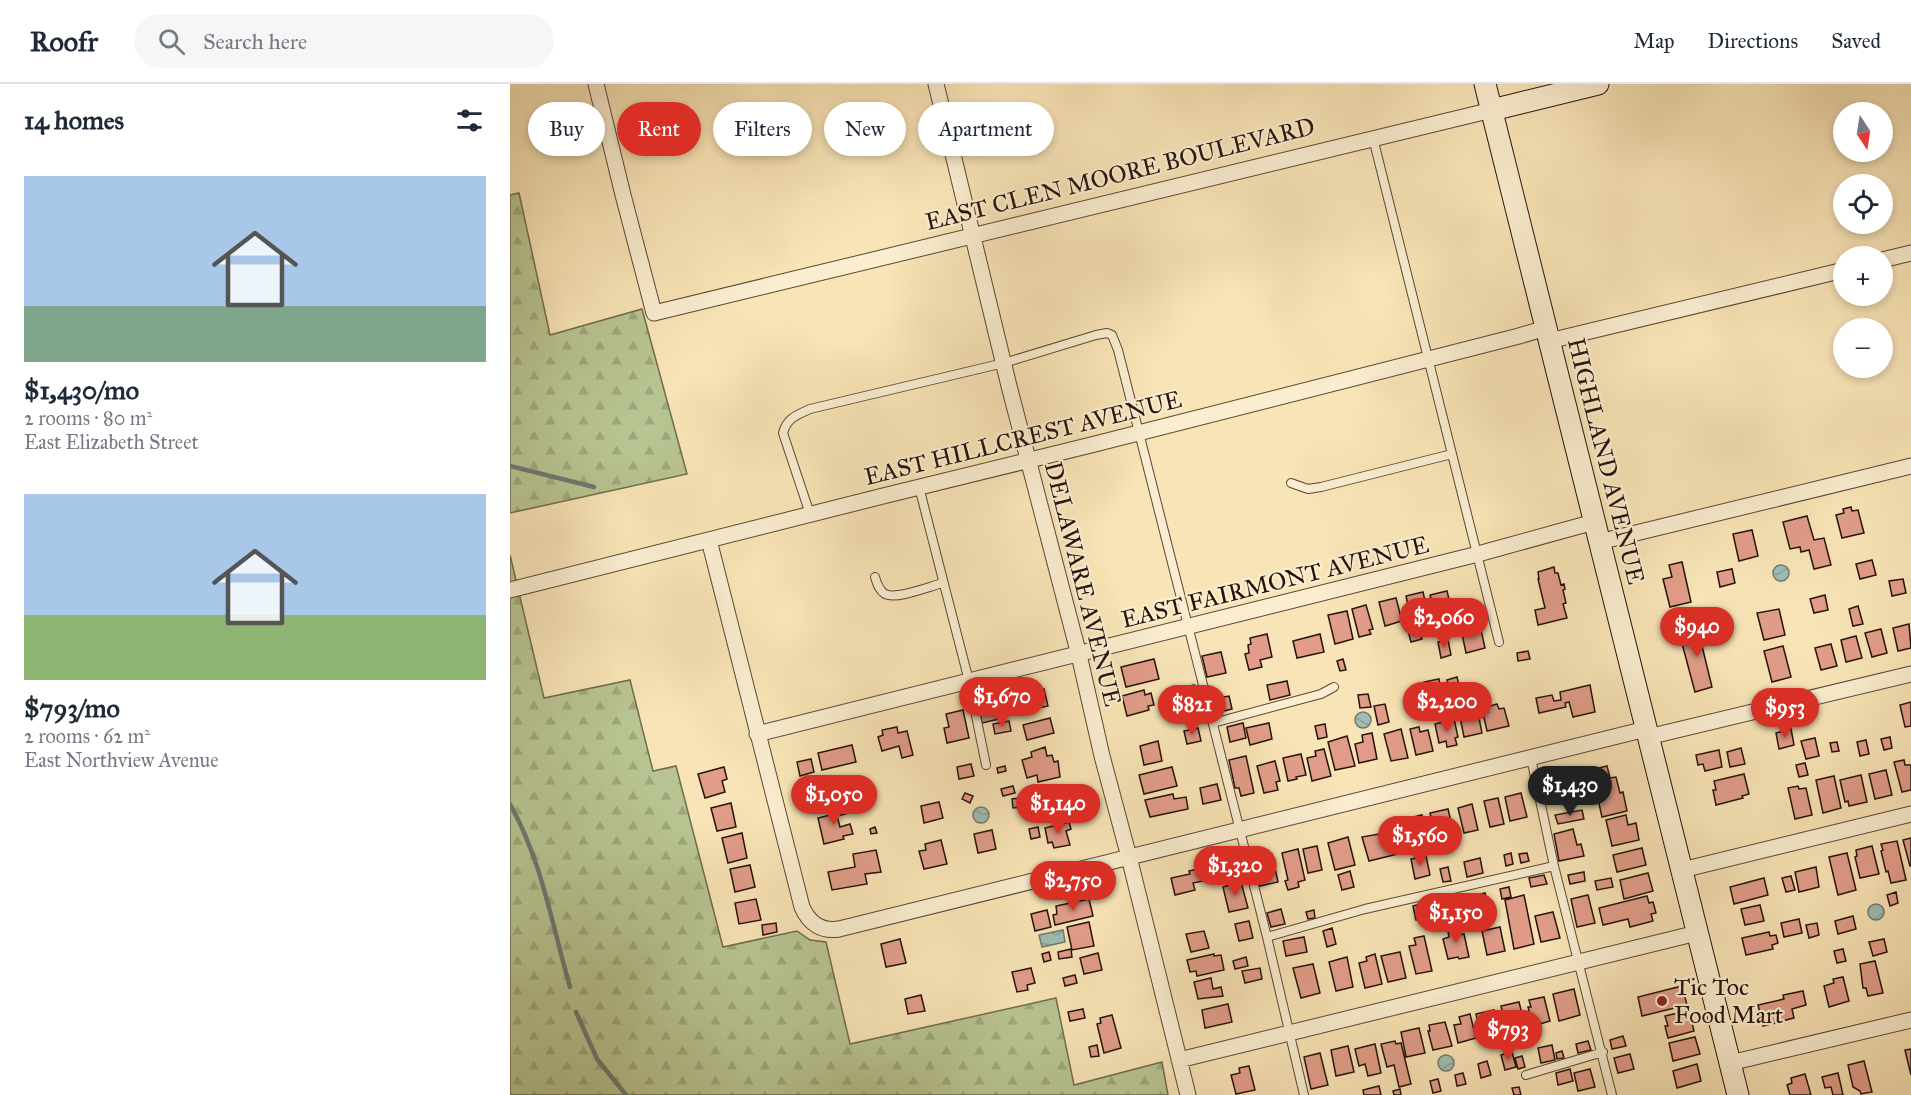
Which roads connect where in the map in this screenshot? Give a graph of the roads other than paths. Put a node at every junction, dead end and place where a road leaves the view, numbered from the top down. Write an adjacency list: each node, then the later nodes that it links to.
1 (596, 84): 7 (street, EAST CLEN MOORE BOULEVARD)
2 (936, 84): 7 (street, DELAWARE AVENUE)
3 (1485, 84): 5 (main road, HIGHLAND AVENUE)
4 (1598, 84): 5 (main road, EAST CLEN MOORE BOULEVARD)
5 (1492, 110): 6 (street, EAST CLEN MOORE BOULEVARD); 11 (main road, HIGHLAND AVENUE)
6 (1373, 138): 7 (street, EAST CLEN MOORE BOULEVARD); 12 (lane)
7 (974, 235): 13 (street, DELAWARE AVENUE)
8 (1911, 254): 9 (street)
9 (1893, 258)
10 (1833, 272): 11 (street, EAST HILLCREST AVENUE)
11 (1548, 334): 12 (street, EAST HILLCREST AVENUE); 21 (main road, HIGHLAND AVENUE)
12 (1428, 358): 14 (street, EAST HILLCREST AVENUE); 15 (lane)
13 (1004, 363): 14 (lane); 16 (street, DELAWARE AVENUE); 20 (lane)
14 (1138, 432): 16 (street, EAST HILLCREST AVENUE); 27 (lane)
15 (1452, 454): 18 (lane); 23 (lane)
16 (1029, 460): 19 (street, EAST HILLCREST AVENUE); 29 (street, DELAWARE AVENUE)
17 (1911, 466): 21 (street, EAST FAIRMONT AVENUE)
18 (1291, 483)
19 (919, 487): 20 (street, EAST HILLCREST AVENUE); 25 (lane)
20 (810, 514): 22 (street, EAST HILLCREST AVENUE)
21 (1597, 532): 23 (street, EAST FAIRMONT AVENUE); 34 (main road, HIGHLAND AVENUE)
22 (709, 540): 26 (street, EAST HILLCREST AVENUE); 35 (street)
23 (1478, 554): 27 (street, EAST FAIRMONT AVENUE); 28 (lane)
24 (875, 577): 25 (lane)
25 (944, 583): 31 (lane)
26 (510, 590)
27 (1189, 626): 29 (street, EAST FAIRMONT AVENUE); 33 (lane)
28 (1499, 642)
29 (1078, 655): 31 (street, EAST FAIRMONT AVENUE); 40 (street, DELAWARE AVENUE)
30 (1911, 674): 34 (street)
31 (969, 681): 35 (street, EAST FAIRMONT AVENUE); 37 (lane)
32 (1334, 687): 33 (lane)
33 (1213, 723): 39 (lane)
34 (1647, 733): 36 (street); 42 (main road, HIGHLAND AVENUE)
35 (757, 734): 40 (street)
36 (1531, 758): 39 (street); 41 (lane)
37 (986, 765)
38 (1911, 814): 42 (street)
39 (1240, 831): 40 (street); 44 (lane)
40 (1129, 857): 49 (street, DELAWARE AVENUE)
41 (1554, 866): 44 (lane); 45 (lane)
42 (1682, 870): 43 (main road, HIGHLAND AVENUE)
43 (1697, 933): 45 (street); 50 (main road, HIGHLAND AVENUE)
44 (1267, 937): 47 (lane)
45 (1579, 961): 47 (street); 48 (lane)
46 (1911, 1020): 50 (street)
47 (1290, 1034): 49 (street); 53 (lane)
48 (1603, 1052): 51 (lane); 54 (lane)
49 (1179, 1060): 52 (street, DELAWARE AVENUE)
50 (1730, 1063): 55 (main road, HIGHLAND AVENUE)
51 (1526, 1076)
52 (1188, 1095)
53 (1304, 1095)
54 (1612, 1095)
55 (1738, 1095)

